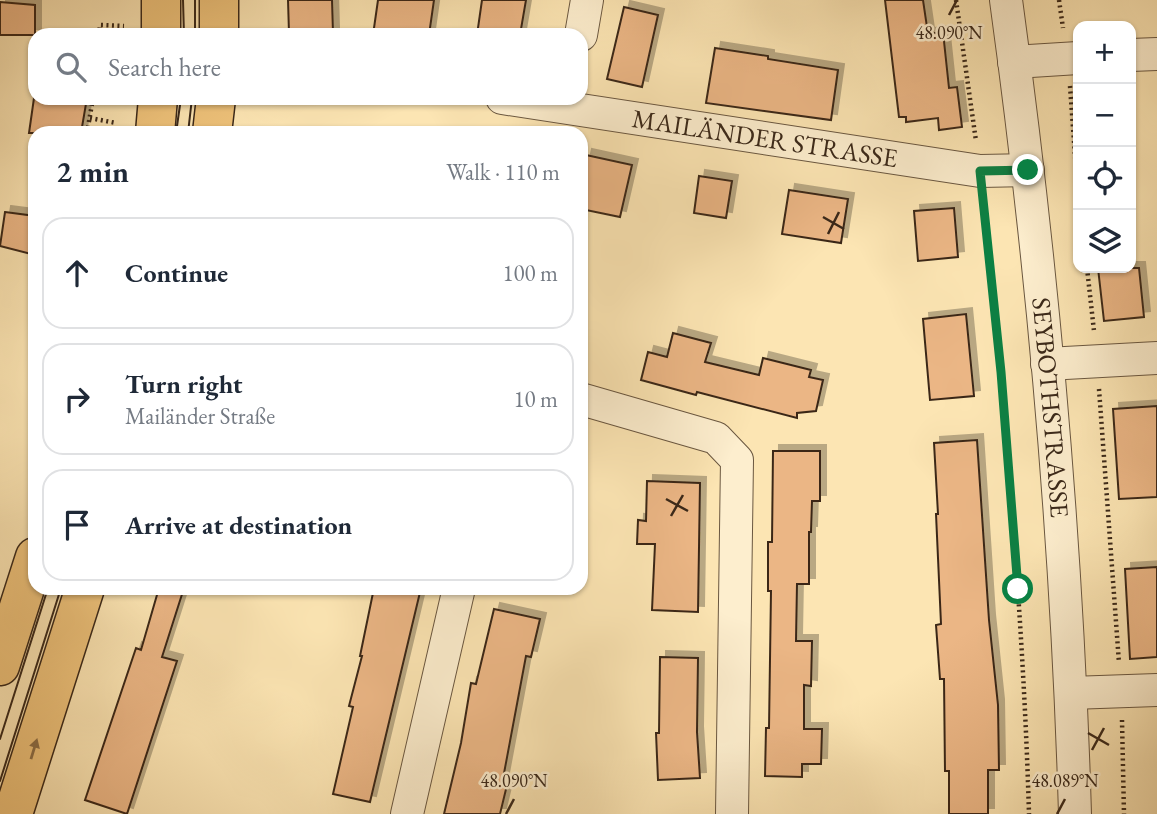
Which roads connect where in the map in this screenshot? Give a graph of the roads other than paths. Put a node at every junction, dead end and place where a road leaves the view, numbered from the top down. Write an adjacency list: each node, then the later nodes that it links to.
1 (161, 0): 5 (main road)
2 (219, 0): 6 (main road)
3 (587, 0): 7 (street)
4 (1006, 0): 11 (street, SEYBOTHSTRASSE)
5 (161, 28)
6 (219, 28)
7 (582, 28)
8 (1157, 54): 9 (street)
9 (1136, 55)
10 (1073, 58): 11 (street)
11 (1014, 62): 18 (street, SEYBOTHSTRASSE)
12 (157, 105): 16 (main road)
13 (215, 105): 17 (main road)
14 (532, 105): 15 (street, MAILÄNDER STRASSE)
15 (566, 113): 18 (street, MAILÄNDER STRASSE)
16 (156, 126)
17 (213, 126)
18 (1028, 170): 20 (street, SEYBOTHSTRASSE)
19 (1157, 358): 20 (street)
20 (1047, 364): 27 (street, SEYBOTHSTRASSE)
21 (588, 401): 30 (street)
22 (28, 579): 25 (main road)
23 (83, 595): 28 (main road, one-way to 23)
24 (457, 595): 29 (street)
25 (0, 666)
26 (1157, 690): 27 (street)
27 (1072, 693): 31 (street, SEYBOTHSTRASSE)
28 (13, 814)
29 (407, 814)
30 (732, 814)
31 (1075, 814)

